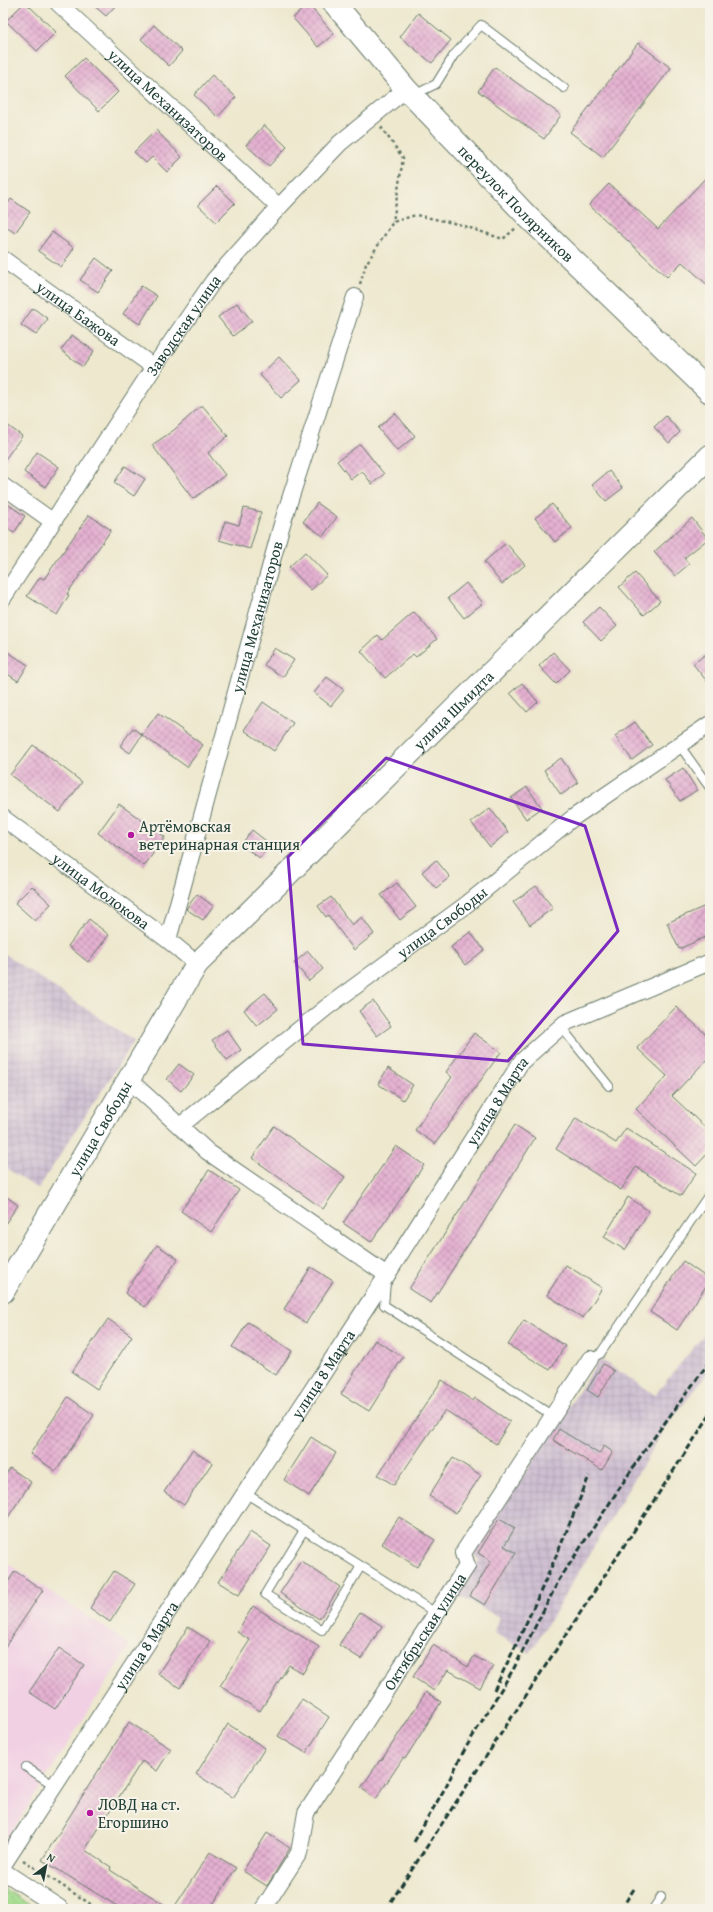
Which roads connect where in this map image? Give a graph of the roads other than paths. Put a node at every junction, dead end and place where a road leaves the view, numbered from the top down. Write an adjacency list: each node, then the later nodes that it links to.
1 (58, 3): 5 (street, улица Механизаторов)
2 (334, 3): 4 (street, переулок Полярников)
3 (564, 88): 4 (lane)
4 (410, 92): 5 (street, Заводская улица); 9 (street, переулок Полярников)
5 (279, 207): 8 (street, Заводская улица)
6 (3, 259): 8 (street, улица Бажова)
7 (355, 297): 18 (street, улица Механизаторов)
8 (154, 366): 12 (street, Заводская улица)
9 (710, 392)
10 (710, 456): 20 (street, улица Шмидта)
11 (3, 486): 12 (street)
12 (52, 521): 13 (street, Заводская улица)
13 (3, 598)
14 (710, 724): 15 (street, улица Свободы)
15 (680, 746): 16 (lane); 24 (street, улица Свободы)
16 (710, 788)
17 (3, 818): 18 (street, улица Молокова)
18 (168, 940): 20 (street, улица Молокова)
19 (710, 962): 21 (street, улица 8 Марта)
20 (197, 964): 22 (street, улица Свободы)
21 (561, 1027): 23 (lane); 26 (street, улица 8 Марта)
22 (129, 1080): 24 (street); 27 (street, улица Свободы)
23 (609, 1086)
24 (180, 1126): 26 (street)
25 (710, 1193): 28 (lane)
26 (386, 1275): 29 (lane); 30 (street, улица 8 Марта)
27 (3, 1292)
28 (590, 1359): 29 (street, Октябрьская улица)
29 (553, 1416): 33 (street, Октябрьская улица)
30 (245, 1493): 31 (lane); 35 (street, улица 8 Марта)
31 (304, 1530): 32 (lane); 32 (lane)
32 (361, 1566): 33 (lane)
33 (436, 1613): 40 (street, Октябрьская улица)
34 (26, 1767): 35 (lane)
35 (55, 1786): 36 (street, улица 8 Марта)
36 (7, 1859)
37 (3, 1871): 39 (street)
38 (661, 1897): 41 (lane)
39 (61, 1909)
40 (263, 1909)
41 (653, 1909)

